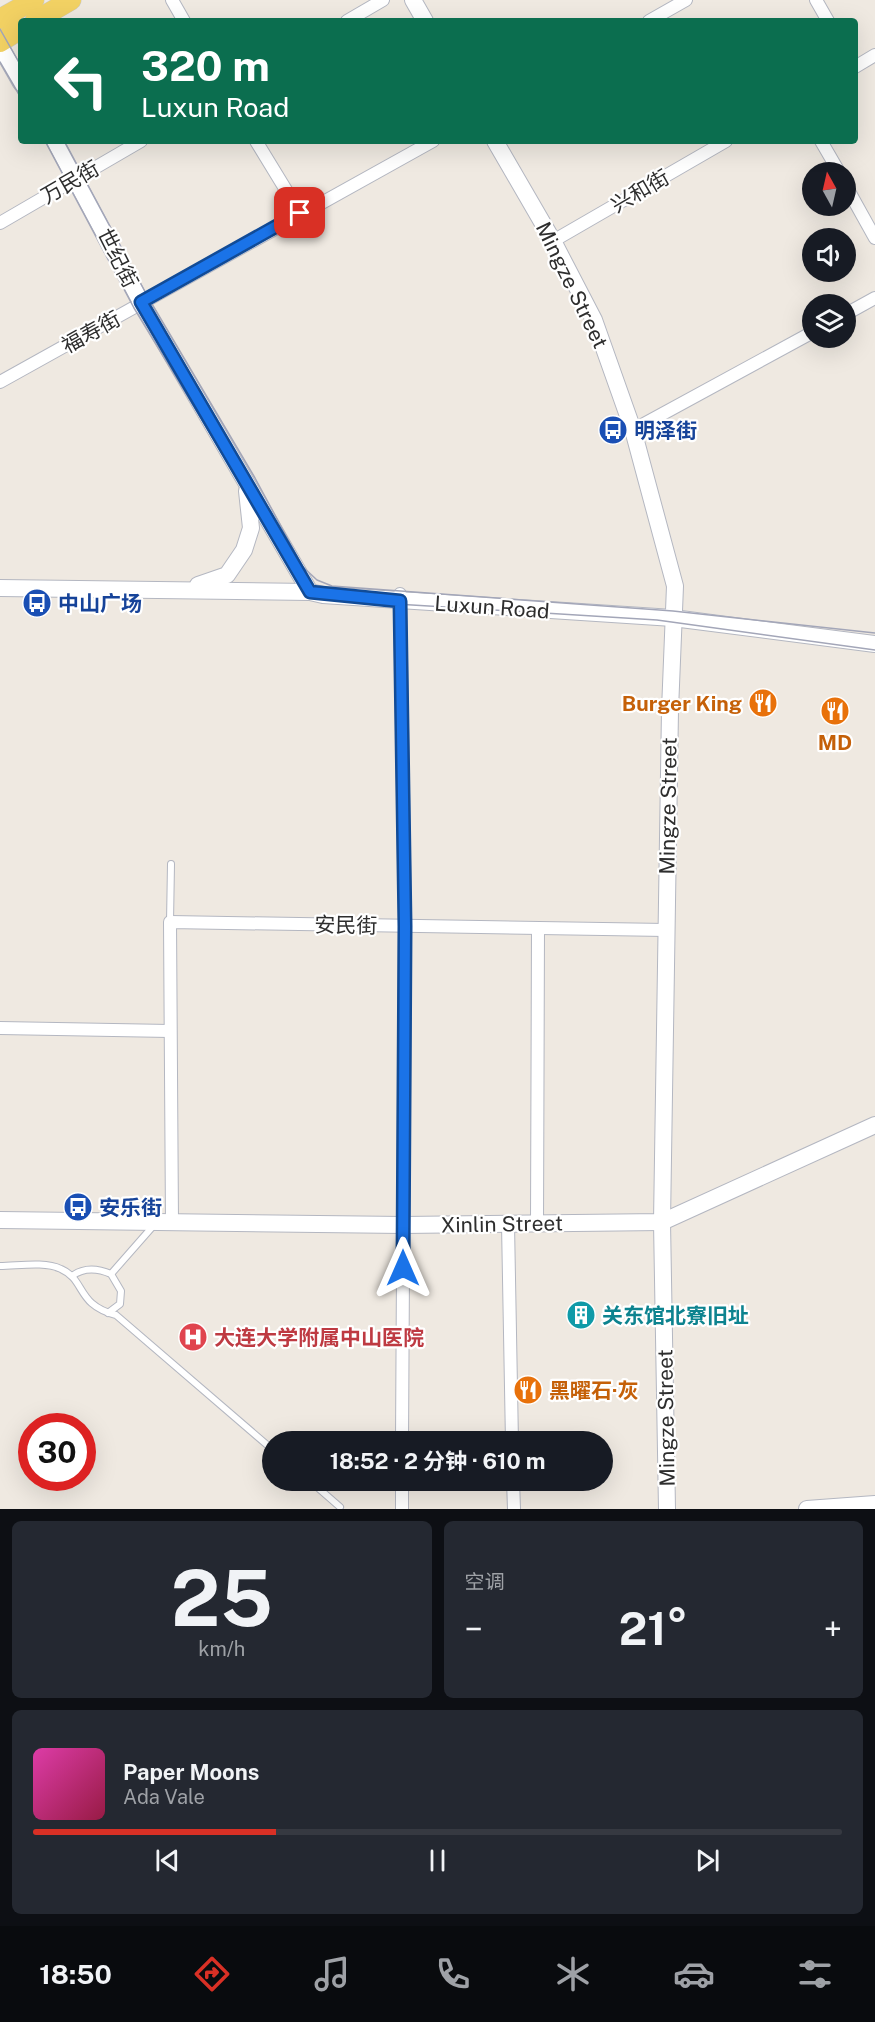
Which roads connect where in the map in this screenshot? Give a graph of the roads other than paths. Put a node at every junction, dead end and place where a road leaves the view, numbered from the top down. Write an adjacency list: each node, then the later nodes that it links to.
1 (34, 0): 14 (main road)
2 (71, 0): 8 (main road)
3 (172, 0): 9 (street)
4 (383, 0): 10 (street)
5 (412, 0): 11 (street)
6 (686, 0): 12 (street)
7 (816, 0): 13 (street)
8 (40, 18)
9 (182, 18)
10 (352, 18)
11 (423, 18)
12 (654, 18)
13 (826, 18)
14 (0, 19)
15 (18, 31): 16 (main road)
16 (0, 42)
17 (0, 46): 20 (street)
18 (875, 55): 19 (street)
19 (858, 65)
20 (18, 78)
21 (57, 144): 29 (street, 世纪街)
22 (136, 144): 29 (street, 万民街)
23 (258, 144): 31 (street)
24 (427, 144): 31 (street, 福寿街)
25 (497, 144): 34 (street, Mingze Street)
26 (721, 144): 34 (street, 兴和街)
27 (823, 144): 28 (street)
28 (833, 162)
29 (77, 178): 32 (street, 万民街); 36 (street, 世纪街)
30 (856, 204): 33 (street)
31 (300, 213): 36 (street, 福寿街)
32 (0, 223)
33 (875, 238)
34 (553, 241): 40 (street, Mingze Street)
35 (875, 298): 37 (street)
36 (141, 302): 39 (street, 福寿街); 41 (street, 世纪街)
37 (856, 308)
38 (802, 338): 40 (street)
39 (0, 382)
40 (633, 430): 46 (street, Mingze Street)
41 (246, 484): 43 (street); 44 (street, 世纪街)
42 (0, 588): 43 (street, Luxun Road)
43 (189, 589): 44 (street, Luxun Road)
44 (310, 592): 45 (street, Luxun Road)
45 (400, 597): 46 (street, Luxun Road); 50 (street)
46 (673, 618): 47 (street, Luxun Road); 52 (street, Mingze Street)
47 (875, 644)
48 (171, 864): 49 (lane)
49 (170, 922): 50 (street, 安民街); 54 (street)
50 (405, 926): 51 (street, 安民街); 61 (street)
51 (538, 928): 52 (street, 安民街); 59 (street)
52 (666, 930): 58 (street, Mingze Street)
53 (0, 1028): 54 (street)
54 (170, 1031): 57 (street)
55 (875, 1125): 58 (street, Xinlin Street)
56 (0, 1220): 57 (street, Xinlin Street)
57 (164, 1222): 61 (street, Xinlin Street); 63 (lane)
58 (662, 1222): 59 (street, Xinlin Street); 76 (street, Mingze Street)
59 (537, 1223): 60 (street, Xinlin Street)
60 (508, 1224): 61 (street, Xinlin Street); 67 (street)
61 (403, 1225): 66 (street)
62 (0, 1266): 64 (lane)
63 (111, 1274): 64 (lane); 65 (lane)
64 (72, 1276): 65 (lane)
65 (108, 1313): 68 (lane)
66 (402, 1431)
67 (512, 1431)
68 (262, 1441)
69 (322, 1491): 73 (lane)
70 (402, 1491): 74 (street)
71 (513, 1491): 75 (street)
72 (875, 1504): 77 (street)
73 (340, 1507)
74 (402, 1509)
75 (514, 1509)
76 (667, 1509)
77 (807, 1509)

